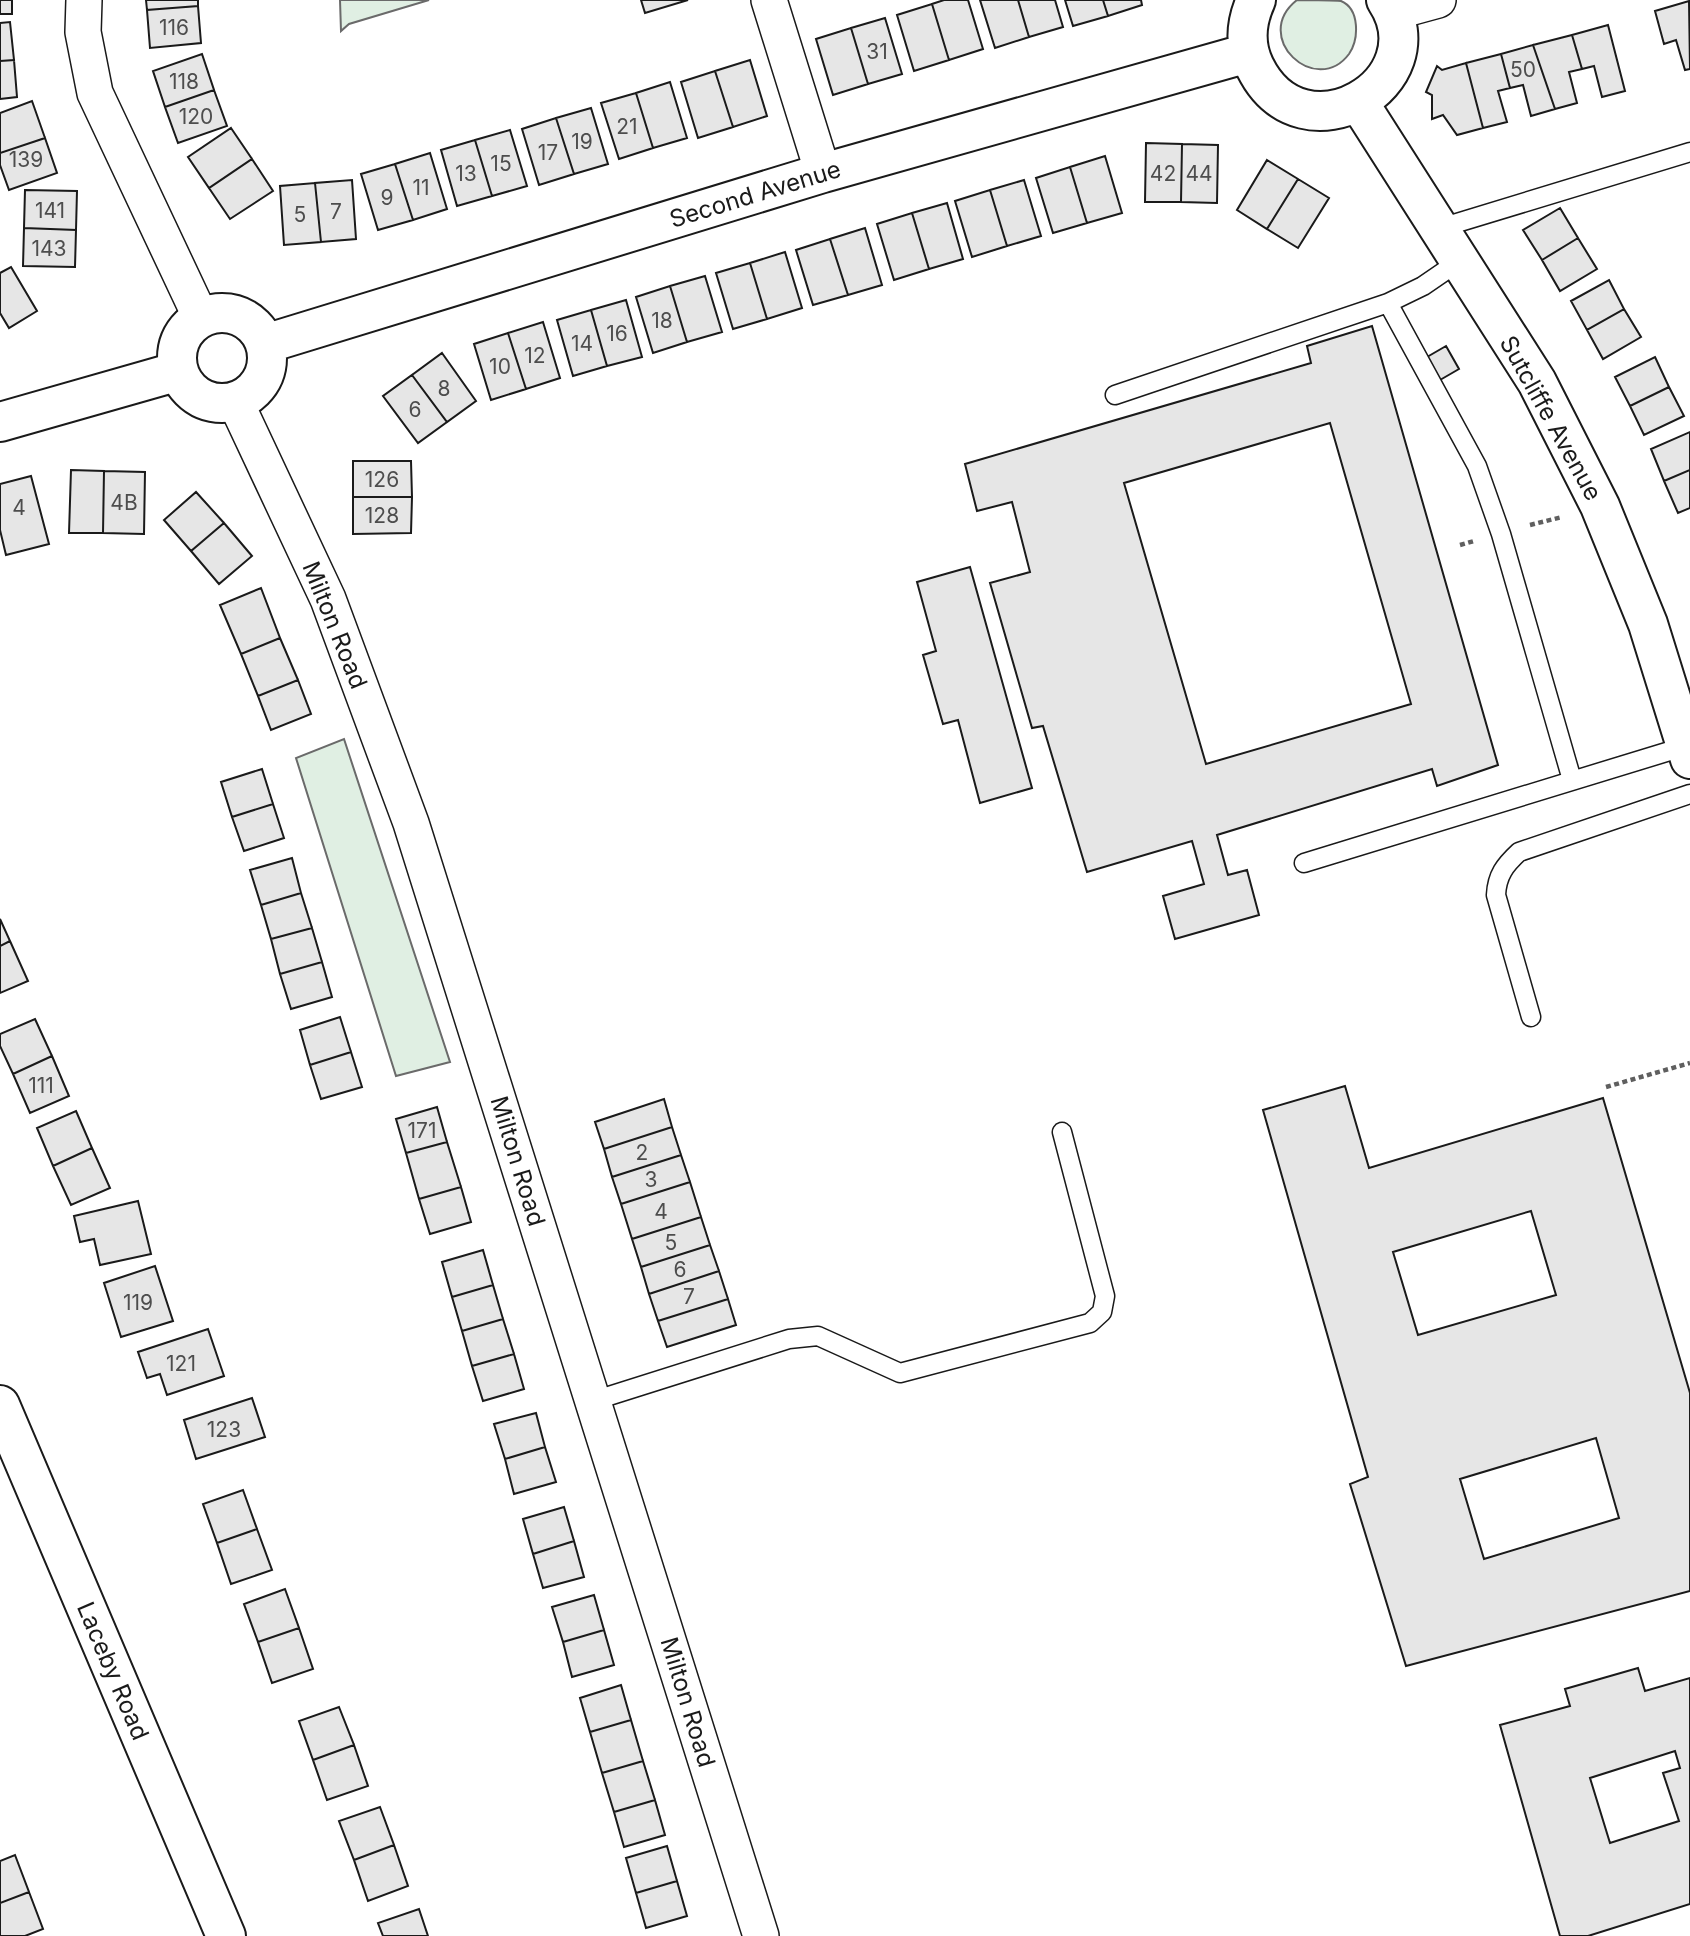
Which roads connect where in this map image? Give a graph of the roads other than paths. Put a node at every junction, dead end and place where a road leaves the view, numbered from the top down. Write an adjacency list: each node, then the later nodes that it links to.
1 (84, 0): 13 (street)
2 (769, 0): 9 (street)
3 (1256, 0): 6 (main road)
4 (1438, 0): 5 (street)
5 (1390, 6): 7 (main road)
6 (1248, 53): 7 (main road); 9 (main road, Second Avenue)
7 (1359, 103): 10 (main road, Sutcliffe Avenue)
8 (1690, 152): 10 (lane)
9 (824, 173): 14 (main road, Second Avenue)
10 (1437, 229): 11 (main road, Sutcliffe Avenue)
11 (1458, 262): 12 (lane); 19 (main road, Sutcliffe Avenue)
12 (1388, 303): 16 (lane); 20 (lane)
13 (201, 318): 14 (main road); 15 (main road)
14 (265, 344): 17 (main road)
15 (179, 371): 17 (main road); 18 (main road)
16 (1115, 395)
17 (235, 401): 25 (street, Milton Road)
18 (0, 422)
19 (1688, 753): 20 (lane)
20 (1572, 780): 22 (lane)
21 (1690, 794): 23 (lane)
22 (1304, 863)
23 (1531, 1017)
24 (1062, 1132): 25 (lane)
25 (593, 1401): 28 (street, Milton Road)
26 (0, 1405): 27 (main road, Laceby Road)
27 (226, 1936)
28 (761, 1936)

